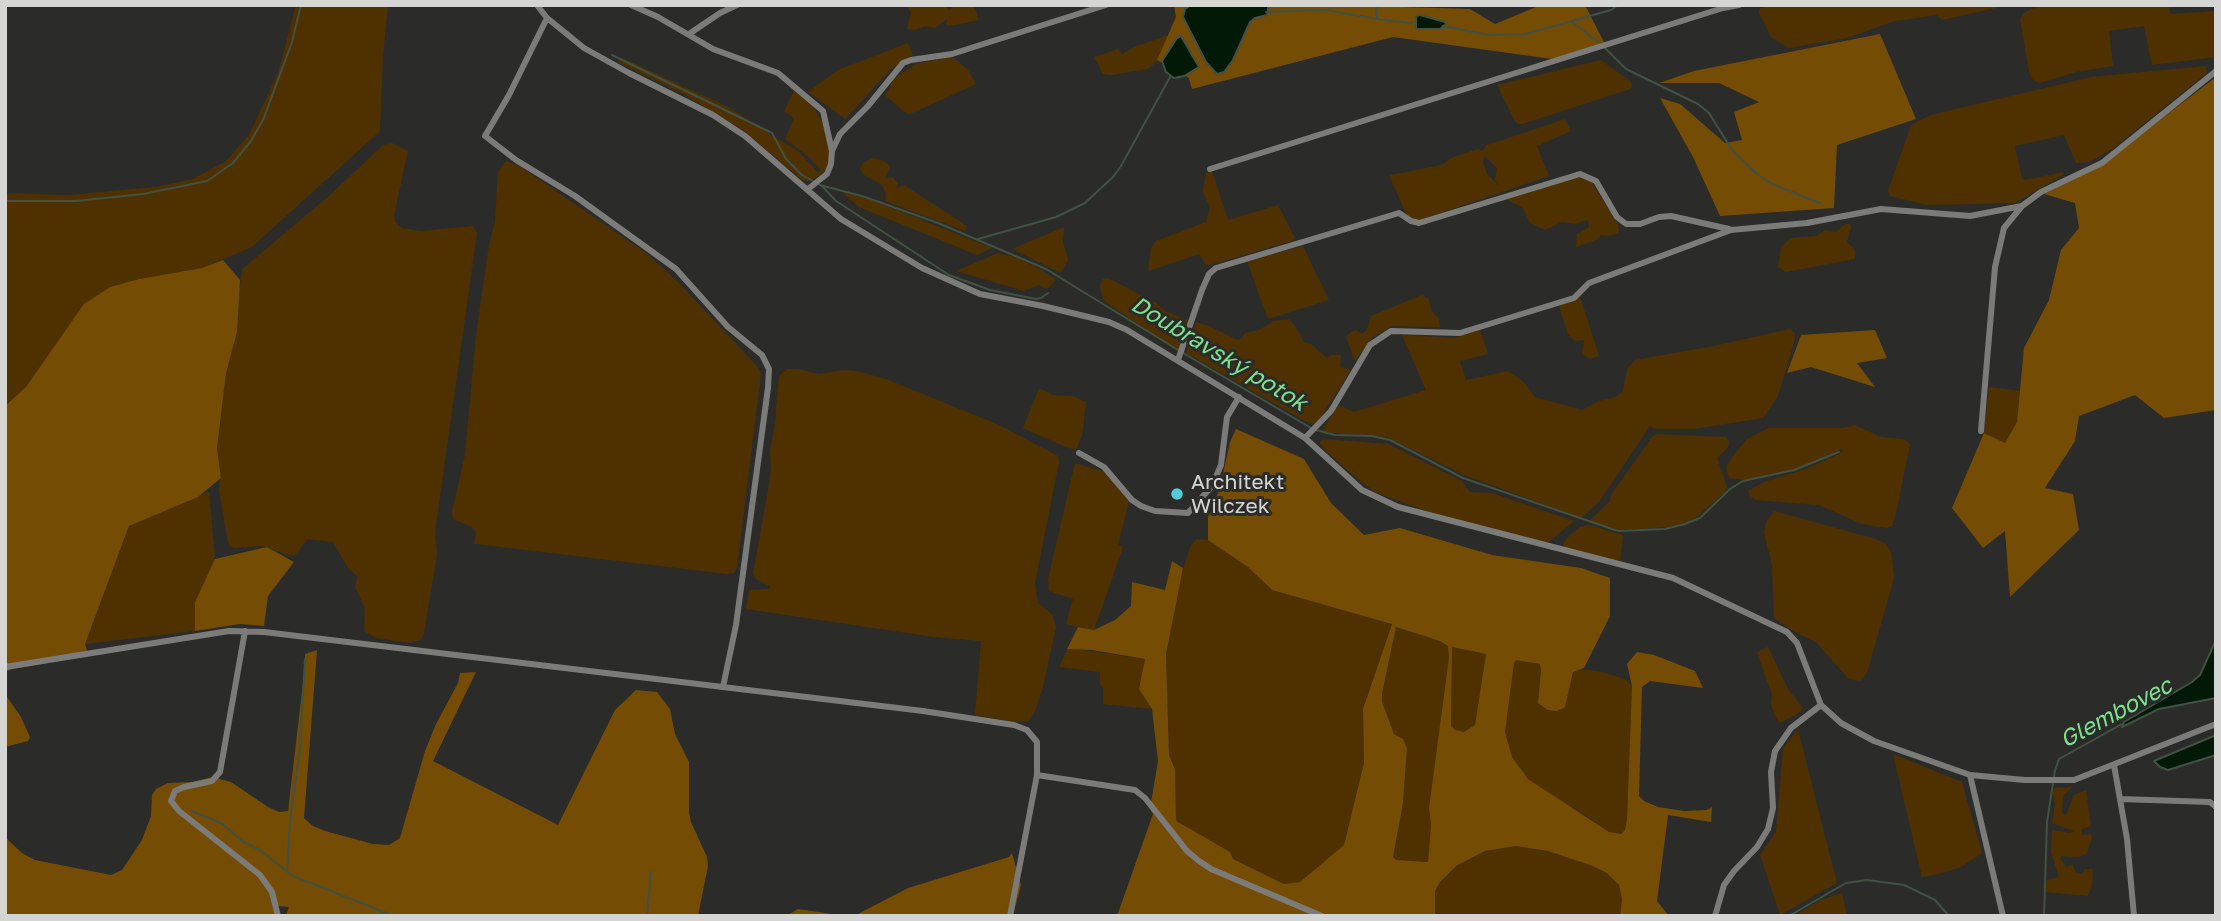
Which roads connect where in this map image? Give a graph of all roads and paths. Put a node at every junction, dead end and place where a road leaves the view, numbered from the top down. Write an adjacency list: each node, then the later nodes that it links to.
1 (537, 5): 6 (street)
2 (631, 5): 7 (street)
3 (737, 5): 7 (street)
4 (1106, 5): 9 (street)
5 (1739, 5): 10 (street)
6 (547, 18): 11 (street); 21 (street)
7 (689, 34): 9 (street)
8 (2216, 71): 12 (street)
9 (832, 151): 11 (street)
10 (1210, 169)
11 (808, 189): 14 (street)
12 (2022, 206): 13 (street); 16 (street)
13 (1731, 230): 14 (street); 17 (street)
14 (1178, 360): 15 (street)
15 (1239, 397): 17 (street); 18 (street)
16 (1981, 431)
17 (1305, 438): 22 (street)
18 (1079, 453)
19 (245, 631): 20 (street); 21 (street); 29 (street)
20 (5, 667)
21 (723, 687): 25 (street)
22 (1821, 705): 26 (street); 32 (street)
23 (2216, 724): 24 (street)
24 (2114, 765): 26 (street); 27 (street)
25 (1037, 775): 30 (street); 31 (street)
26 (1970, 775): 33 (street)
27 (2120, 799): 28 (street); 34 (street)
28 (2216, 807)
29 (278, 916)
30 (1010, 916)
31 (1322, 916)
32 (1715, 916)
33 (2003, 916)
34 (2134, 916)

